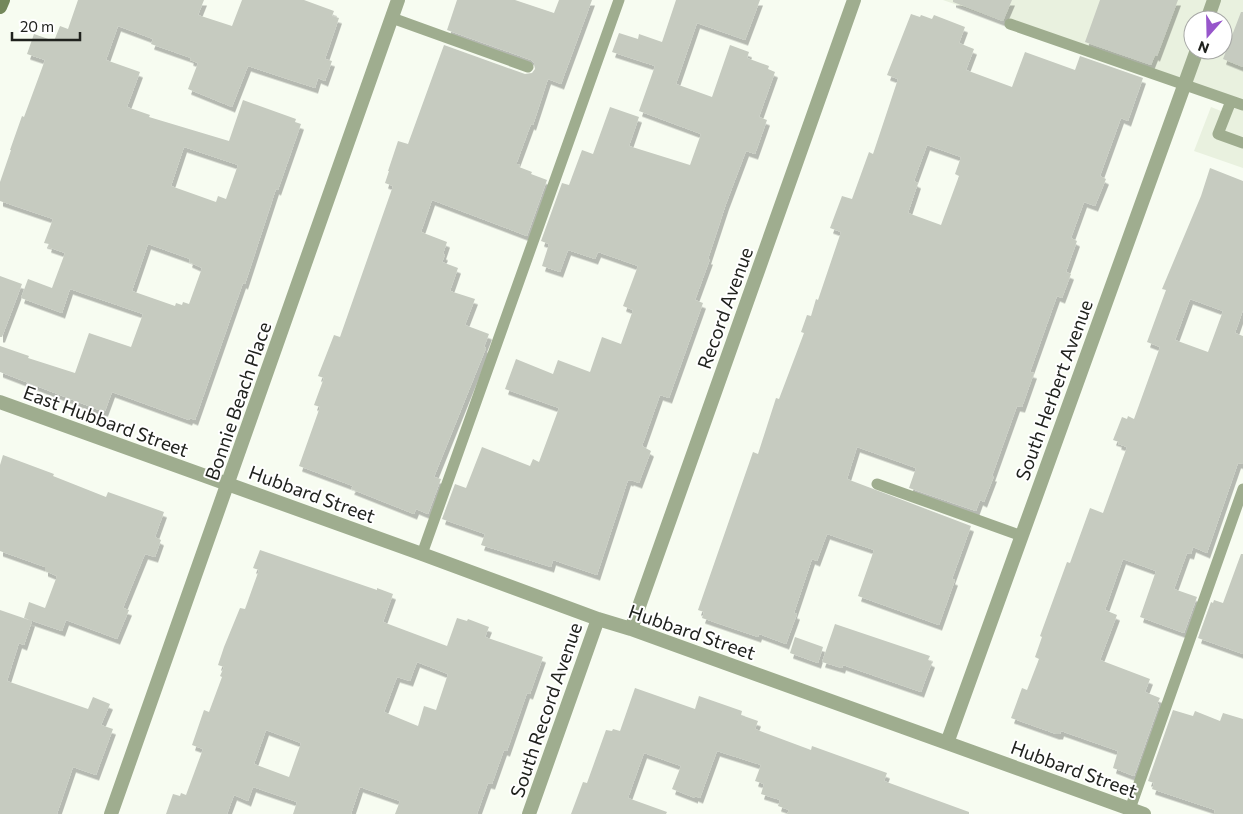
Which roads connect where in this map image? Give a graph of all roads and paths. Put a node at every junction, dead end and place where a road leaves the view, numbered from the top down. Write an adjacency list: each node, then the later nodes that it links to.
1 (3, 0): 5 (main road)
2 (398, 0): 6 (street, Bonnie Beach Place)
3 (619, 0): 19 (lane)
4 (854, 0): 21 (street, Record Avenue)
5 (0, 7)
6 (392, 18): 9 (lane); 15 (street, Bonnie Beach Place)
7 (1010, 24): 10 (lane)
8 (1194, 60): 10 (street, South Herbert Avenue)
9 (528, 67)
10 (1185, 85): 11 (lane); 18 (street, South Herbert Avenue)
11 (1231, 101): 12 (lane); 13 (lane)
12 (1243, 105)
13 (1243, 143)
14 (0, 402): 15 (street, East Hubbard Street)
15 (228, 484): 19 (street, Hubbard Street); 24 (street, Bonnie Beach Place)
16 (877, 484): 18 (lane)
17 (1243, 489): 23 (lane)
18 (1022, 536): 22 (street, South Herbert Avenue)
19 (422, 554): 20 (street, Hubbard Street)
20 (598, 619): 21 (street, Hubbard Street); 25 (street, South Record Avenue)
21 (631, 629): 22 (street, Hubbard Street)
22 (947, 743): 23 (street, Hubbard Street)
23 (1130, 809): 26 (street, Hubbard Street)
24 (111, 814)
25 (529, 814)
26 (1144, 814)

